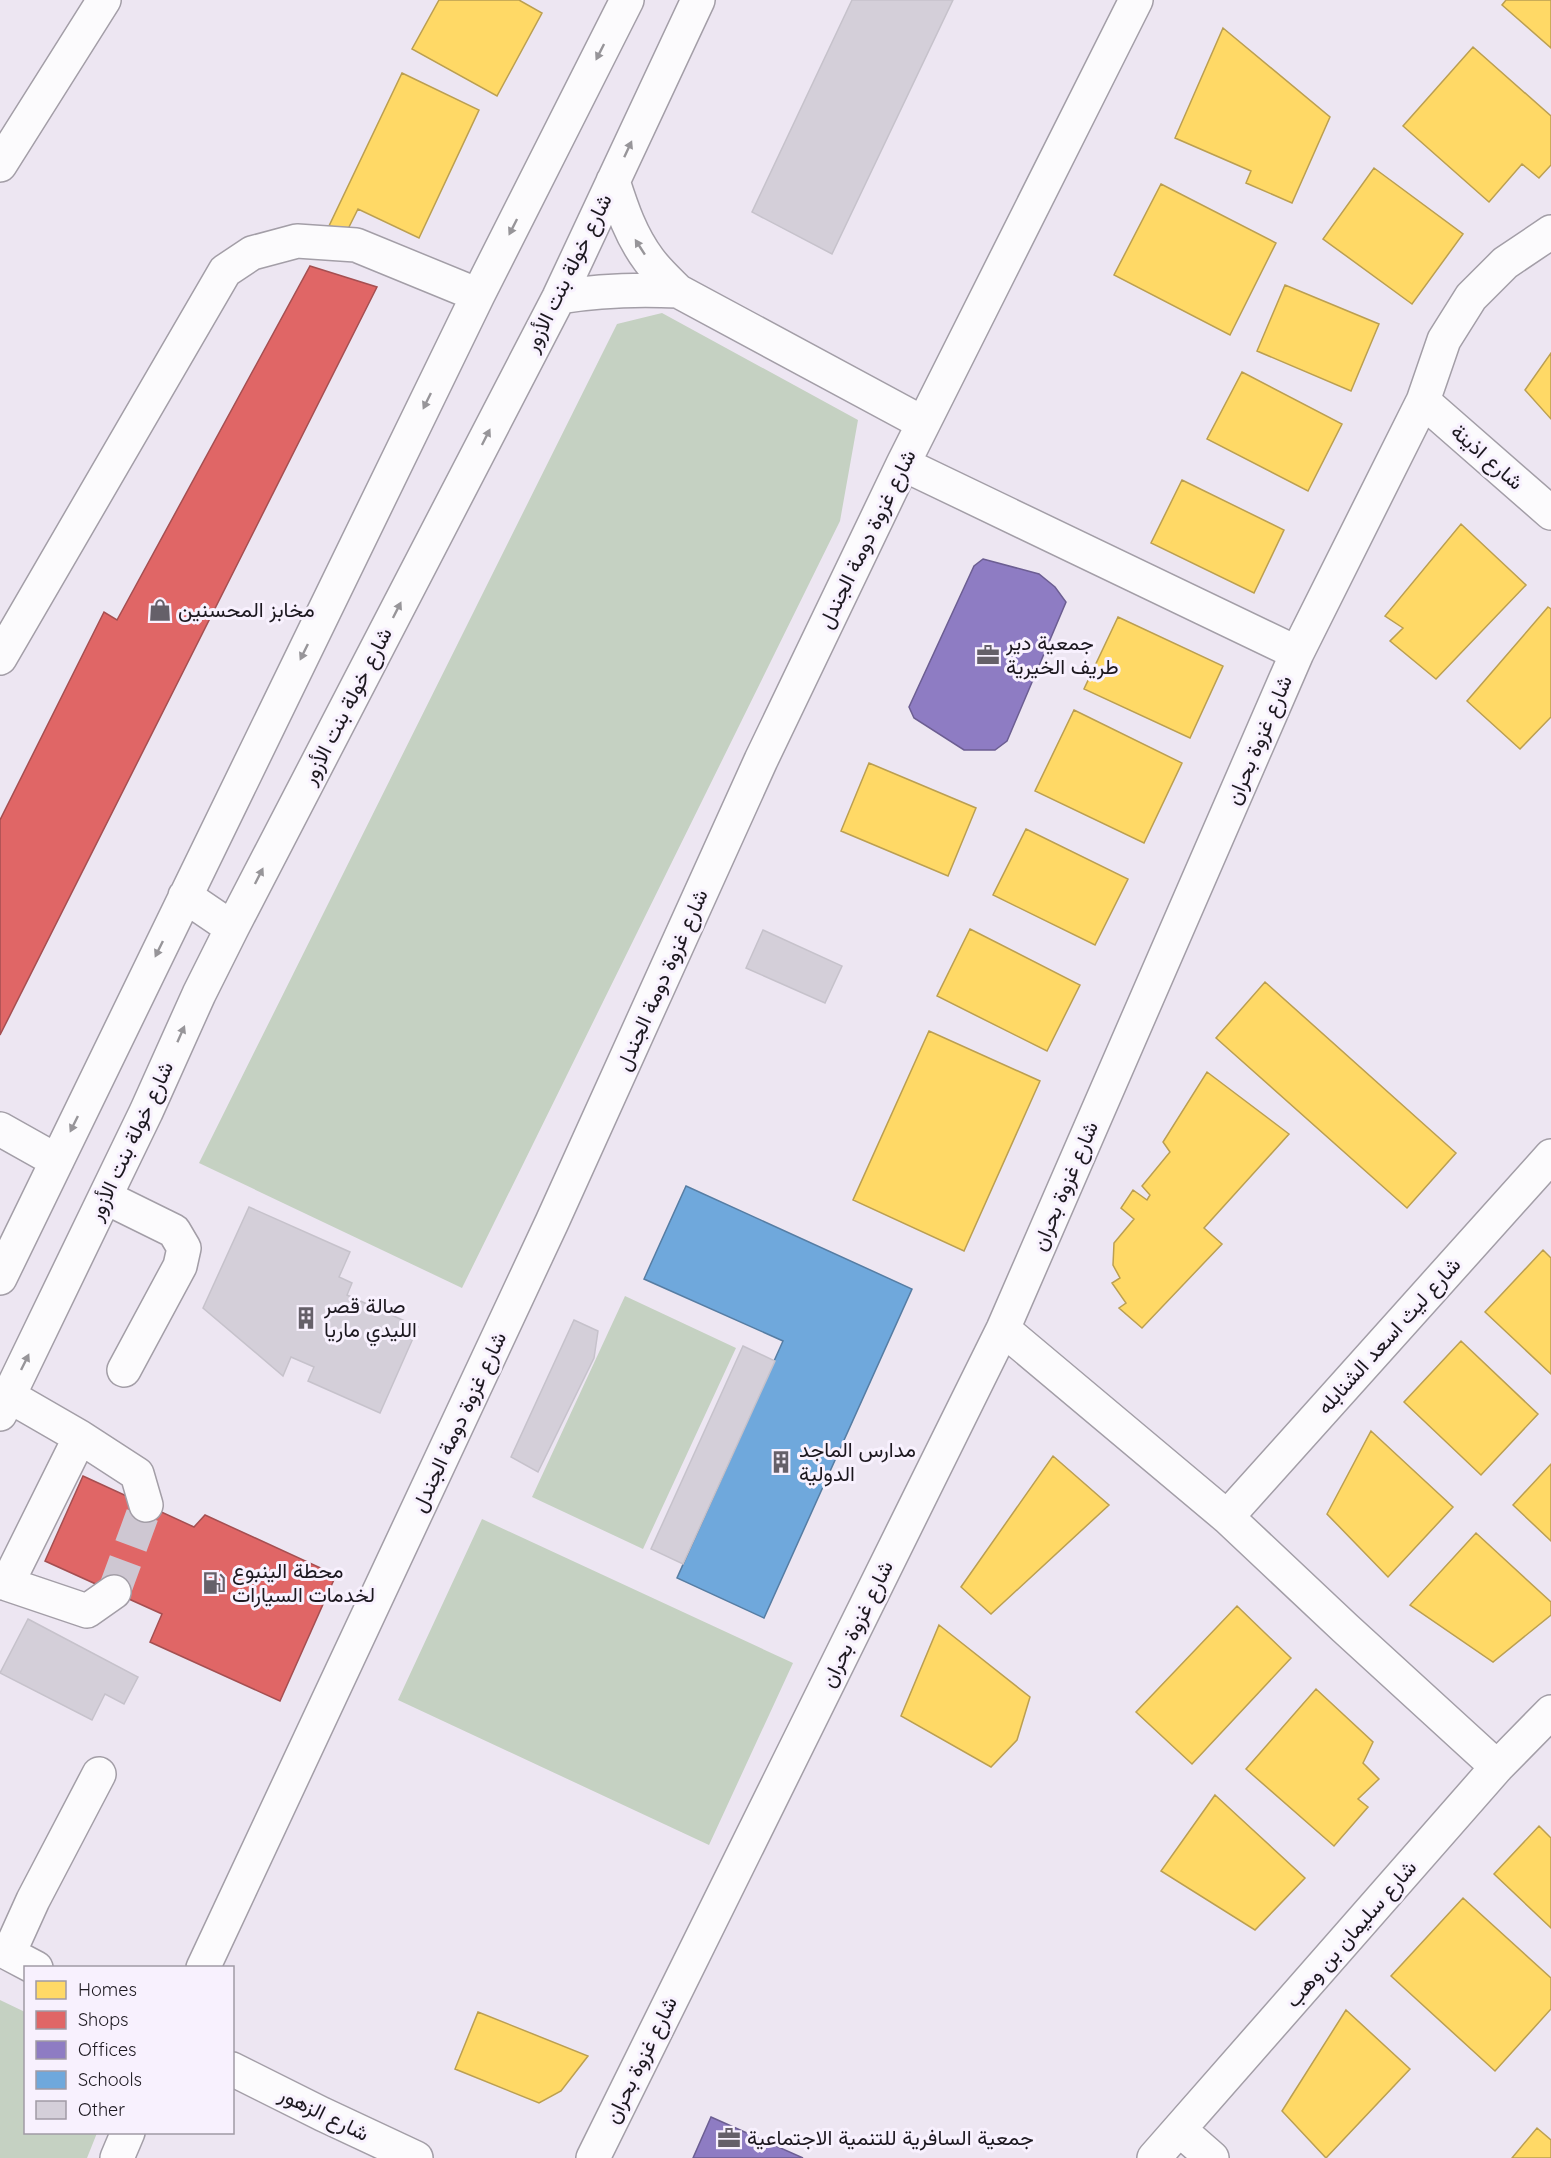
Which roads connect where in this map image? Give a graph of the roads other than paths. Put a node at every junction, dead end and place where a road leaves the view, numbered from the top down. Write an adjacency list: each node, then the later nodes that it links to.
1 (104, 0): 5 (street)
2 (627, 0): 10 (street, one-way to 10)
3 (698, 0): 7 (street, شارع خولة بنت الأزور, one-way to 3)
4 (1137, 0): 13 (street, شارع غزوة دومة الجندل)
5 (10, 127): 6 (street)
6 (0, 165)
7 (613, 181): 9 (street, one-way to 7); 11 (street, شارع خولة بنت الأزور)
8 (1551, 232): 12 (street, شارع غزوة بحران)
9 (678, 291): 11 (street); 13 (street)
10 (478, 296): 17 (street); 18 (street, one-way to 18)
11 (559, 297): 19 (street, شارع خولة بنت الأزور, one-way to 11)
12 (1423, 401): 15 (street, شارع اذينة); 16 (street, شارع غزوة بحران)
13 (922, 423): 14 (street, شارع غزوة دومة الجندل)
14 (903, 464): 16 (street); 37 (street, شارع غزوة دومة الجندل)
15 (1551, 513)
16 (1297, 653): 25 (street, شارع غزوة بحران)
17 (0, 658)
18 (185, 896): 19 (street); 22 (street, one-way to 22)
19 (232, 928): 23 (street, شارع خولة بنت الأزور, one-way to 19)
20 (0, 1129): 22 (street)
21 (1551, 1156): 30 (street, شارع ليث اسعد الشنابله)
22 (57, 1161): 24 (street)
23 (105, 1197): 26 (street); 27 (street, شارع خولة بنت الأزور, one-way to 23)
24 (0, 1278)
25 (1003, 1329): 30 (street); 43 (street, شارع غزوة بحران)
26 (124, 1370)
27 (4, 1405): 28 (street)
28 (80, 1437): 29 (street); 31 (street)
29 (146, 1505)
30 (1227, 1517): 34 (street)
31 (3, 1583): 32 (street)
32 (114, 1592)
33 (1551, 1712): 34 (street, شارع سليمان بن وهب)
34 (1497, 1767): 39 (street, شارع سليمان بن وهب)
35 (99, 1774): 36 (street)
36 (15, 1957)
37 (204, 1966)
38 (234, 2069): 42 (street, شارع الزهور)
39 (1180, 2130): 44 (street, شارع سليمان بن وهب); 45 (street)
40 (128, 2134): 41 (street)
41 (117, 2158)
42 (416, 2158)
43 (593, 2158)
44 (1154, 2158)
45 (1212, 2158)

